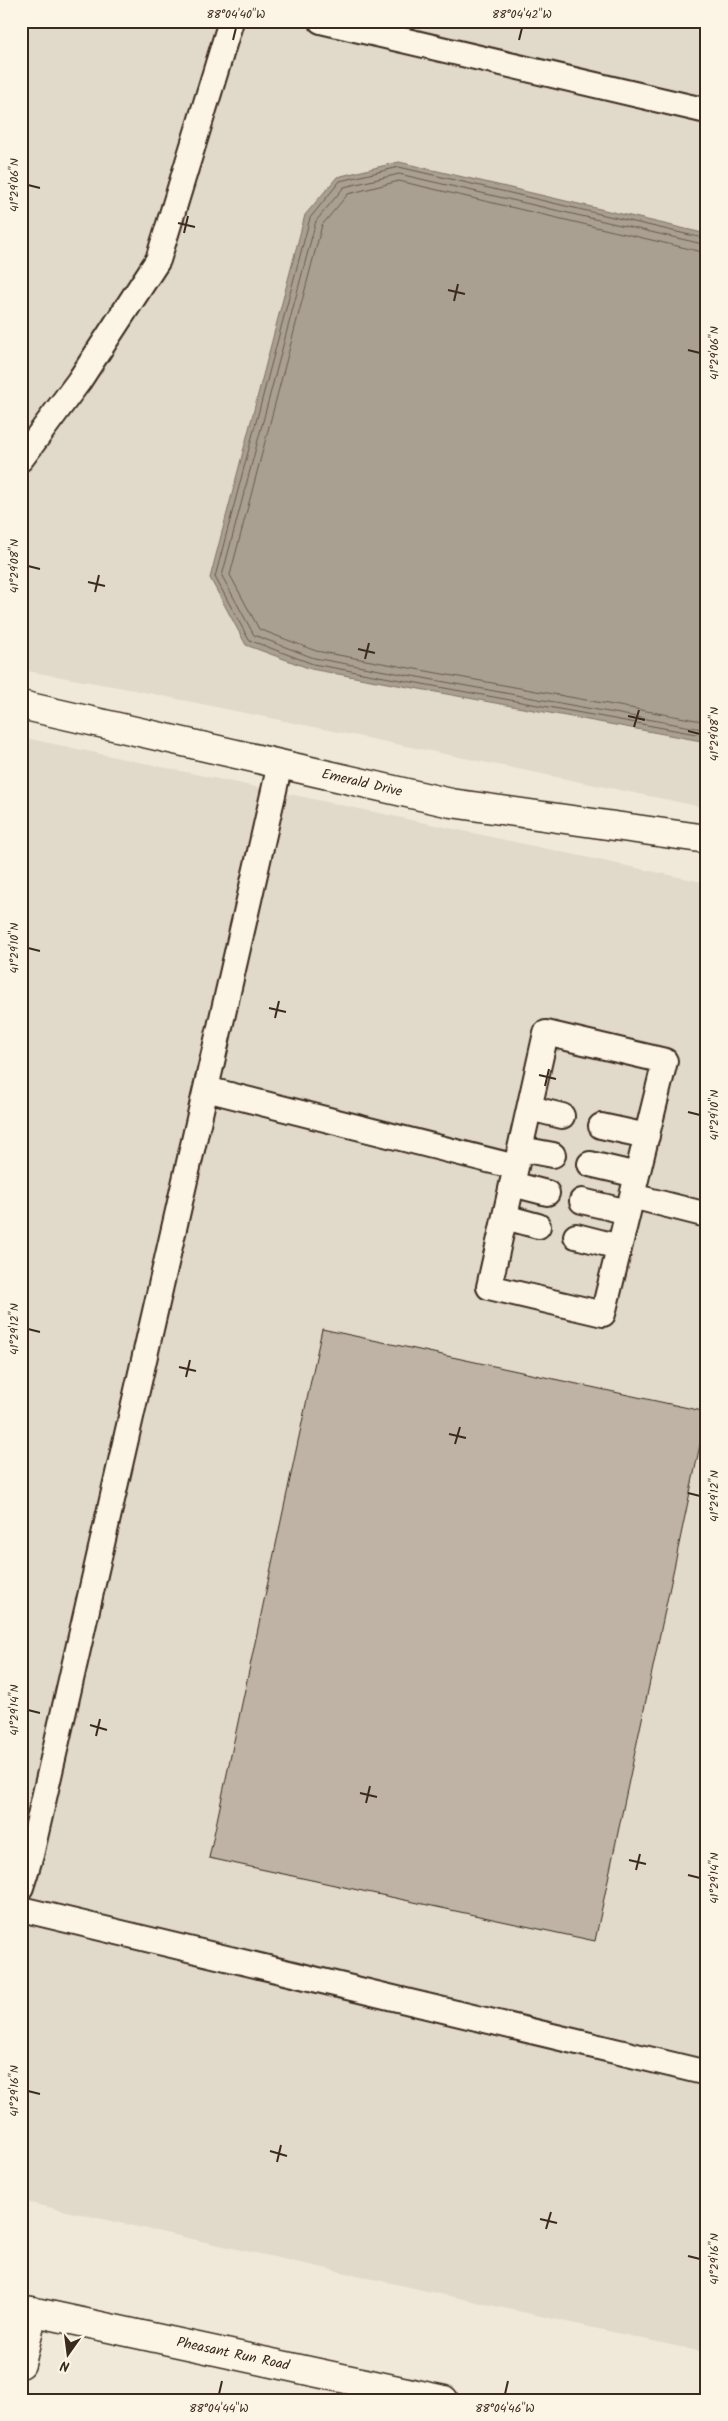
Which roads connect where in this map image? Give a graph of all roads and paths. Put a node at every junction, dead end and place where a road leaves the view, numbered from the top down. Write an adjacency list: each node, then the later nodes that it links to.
1 (232, 21): 4 (lane)
2 (330, 22): 3 (lane)
3 (707, 111)
4 (21, 459)
5 (21, 705): 6 (street, Emerald Drive)
6 (280, 764): 7 (street, Emerald Drive); 8 (lane)
7 (707, 839)
8 (206, 1089): 15 (lane); 24 (lane)
9 (530, 1108): 10 (lane); 12 (lane); 15 (lane)
10 (562, 1116)
11 (601, 1126): 12 (lane)
12 (647, 1136): 17 (lane)
13 (553, 1154): 15 (lane)
14 (590, 1164): 17 (lane)
15 (516, 1167): 16 (lane); 20 (lane)
16 (547, 1193)
17 (632, 1195): 18 (lane); 19 (lane); 23 (lane)
18 (582, 1201)
19 (707, 1215)
20 (505, 1217): 21 (lane); 23 (lane)
21 (538, 1226)
22 (576, 1236): 23 (lane)
23 (619, 1247)
24 (21, 1887)
25 (21, 1909): 26 (lane)
26 (707, 2073)
27 (27, 2310): 28 (street); 29 (street, Pheasant Run Road)
28 (21, 2364)
29 (444, 2400)

